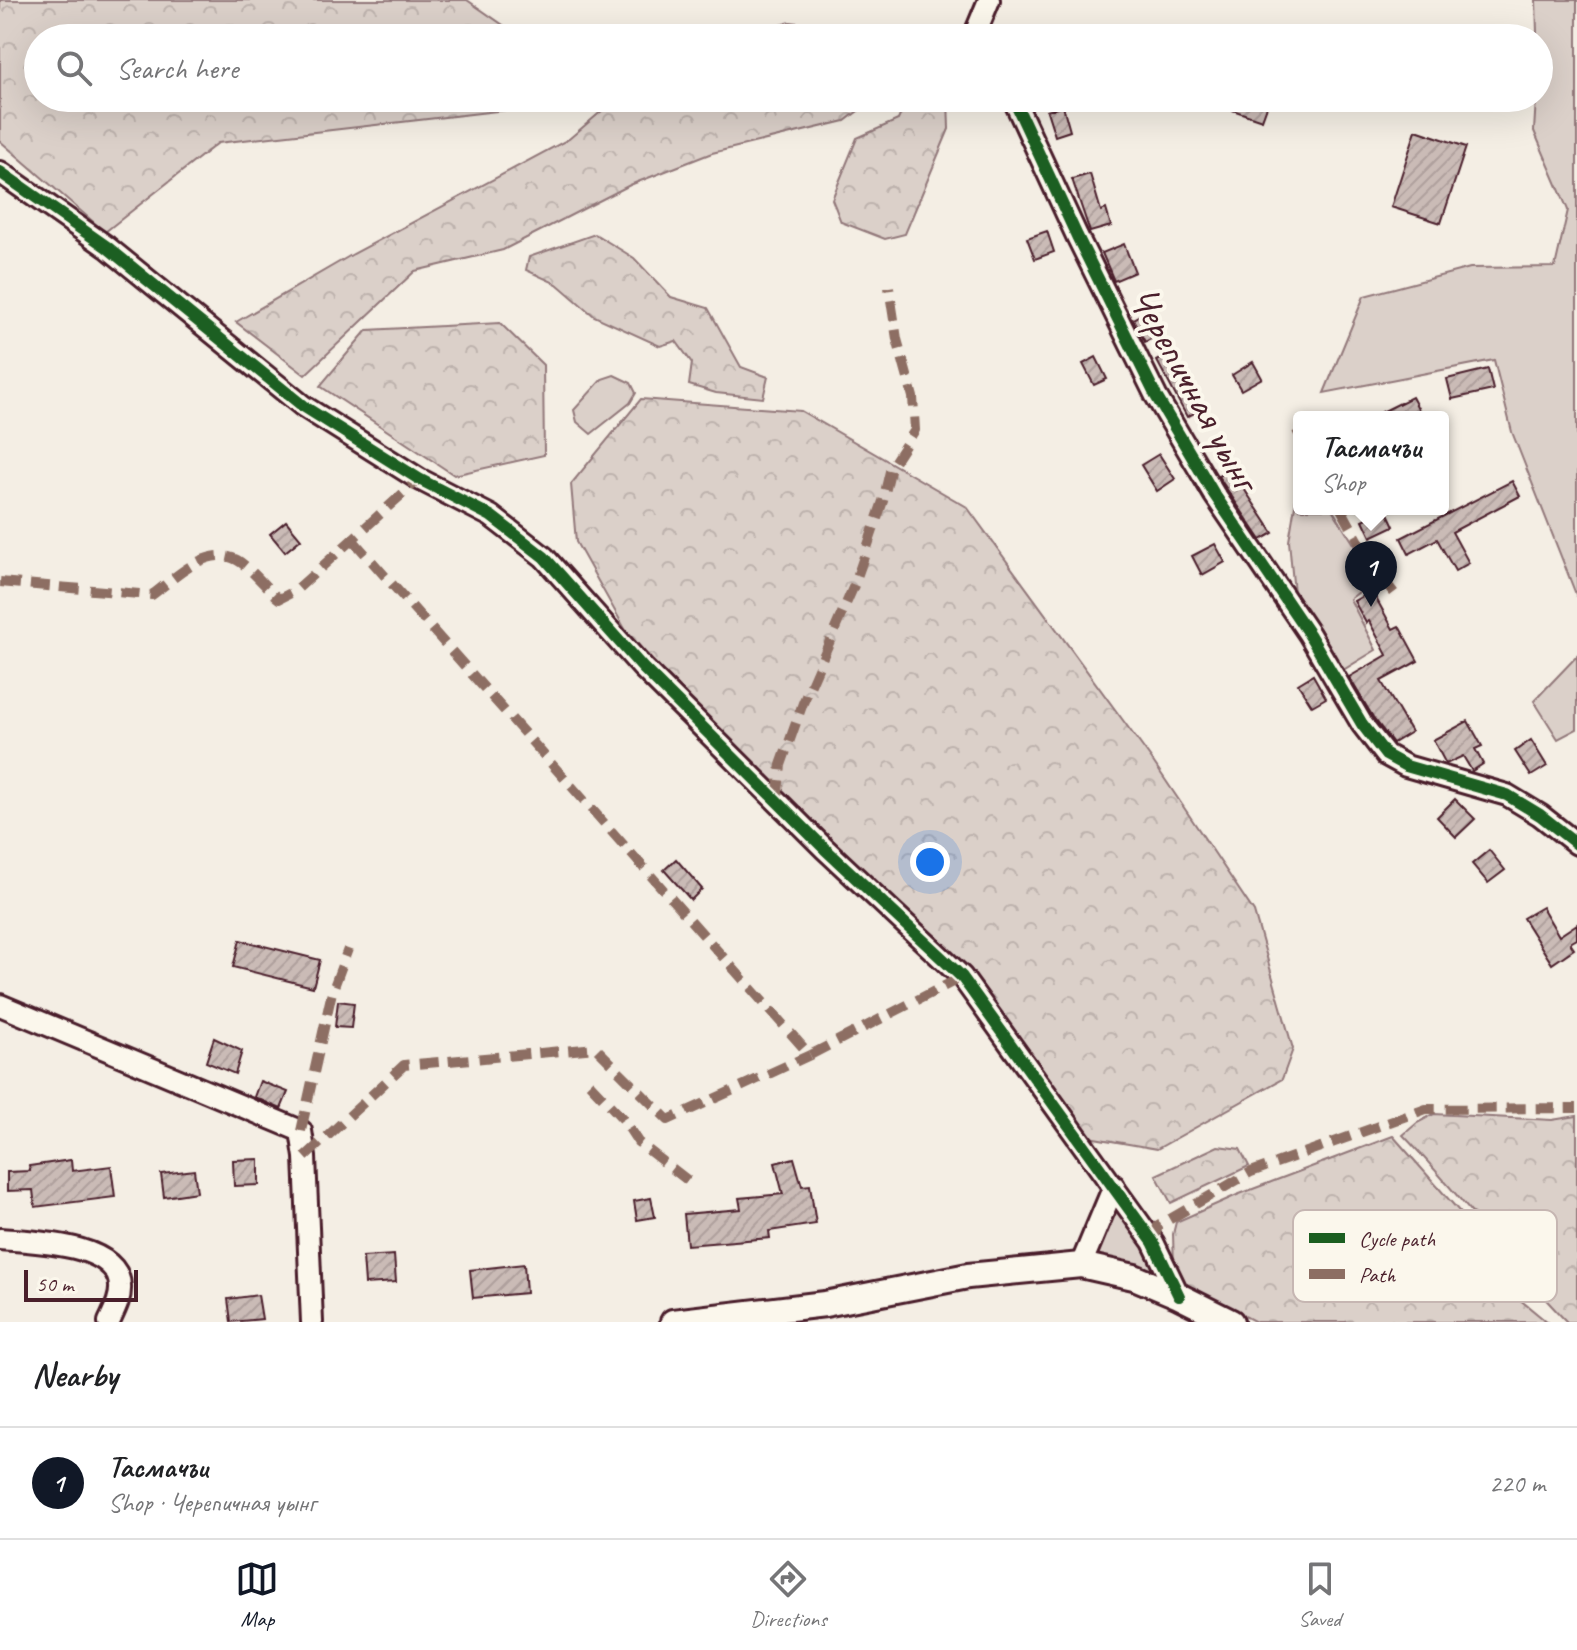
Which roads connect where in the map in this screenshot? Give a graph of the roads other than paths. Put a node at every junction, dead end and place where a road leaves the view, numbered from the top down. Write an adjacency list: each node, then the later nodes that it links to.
1 (989, 0): 2 (street)
2 (979, 24)
3 (1019, 112): 5 (street, Черепичная уынг)
4 (0, 172): 7 (street)
5 (1577, 844)
6 (0, 1005): 12 (street)
7 (1114, 1186): 9 (street); 10 (street)
8 (0, 1239): 11 (street)
9 (1081, 1265): 10 (main road); 13 (main road)
10 (1179, 1296): 14 (main road)
11 (109, 1322)
12 (312, 1322)
13 (673, 1322)
14 (1231, 1322)

